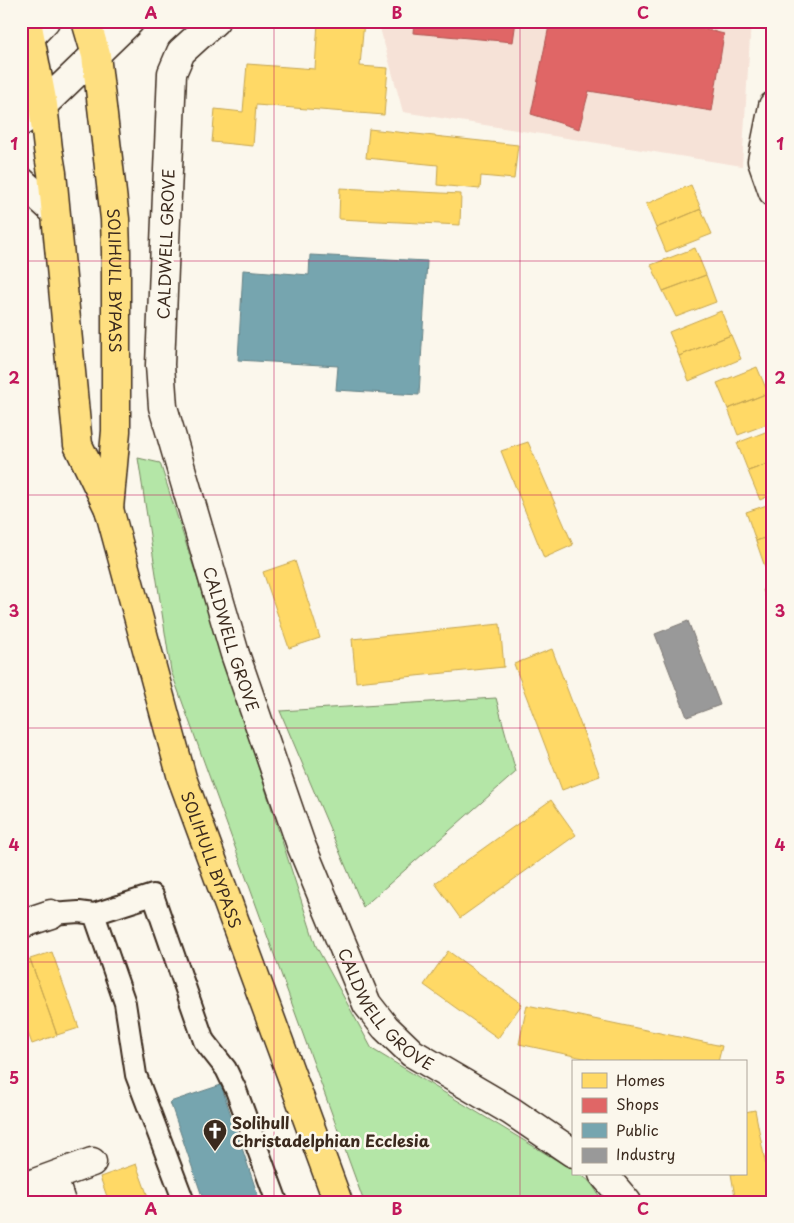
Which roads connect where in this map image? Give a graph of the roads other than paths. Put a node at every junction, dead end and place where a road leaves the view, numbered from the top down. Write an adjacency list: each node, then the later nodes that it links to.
1 (86, 21): 5 (highway, SOLIHULL BYPASS)
2 (130, 21): 5 (street)
3 (215, 21): 16 (street, CALDWELL GROVE)
4 (31, 31): 6 (highway, SOLIHULL BYPASS)
5 (96, 55): 6 (street); 12 (highway, SOLIHULL BYPASS)
6 (43, 105): 8 (street); 11 (highway, SOLIHULL BYPASS)
7 (773, 106): 10 (street)
8 (21, 122)
9 (21, 181): 11 (street)
10 (773, 192)
11 (55, 212): 12 (highway, SOLIHULL BYPASS)
12 (109, 508): 23 (highway, SOLIHULL BYPASS)
13 (51, 914): 14 (lane); 15 (street)
14 (94, 914): 21 (lane); 22 (lane)
15 (21, 924)
16 (572, 1151)
17 (92, 1162): 20 (street)
18 (605, 1176): 24 (street)
19 (21, 1188): 20 (street)
20 (57, 1190)
21 (184, 1202)
22 (277, 1202)
23 (338, 1202)
24 (627, 1202)

